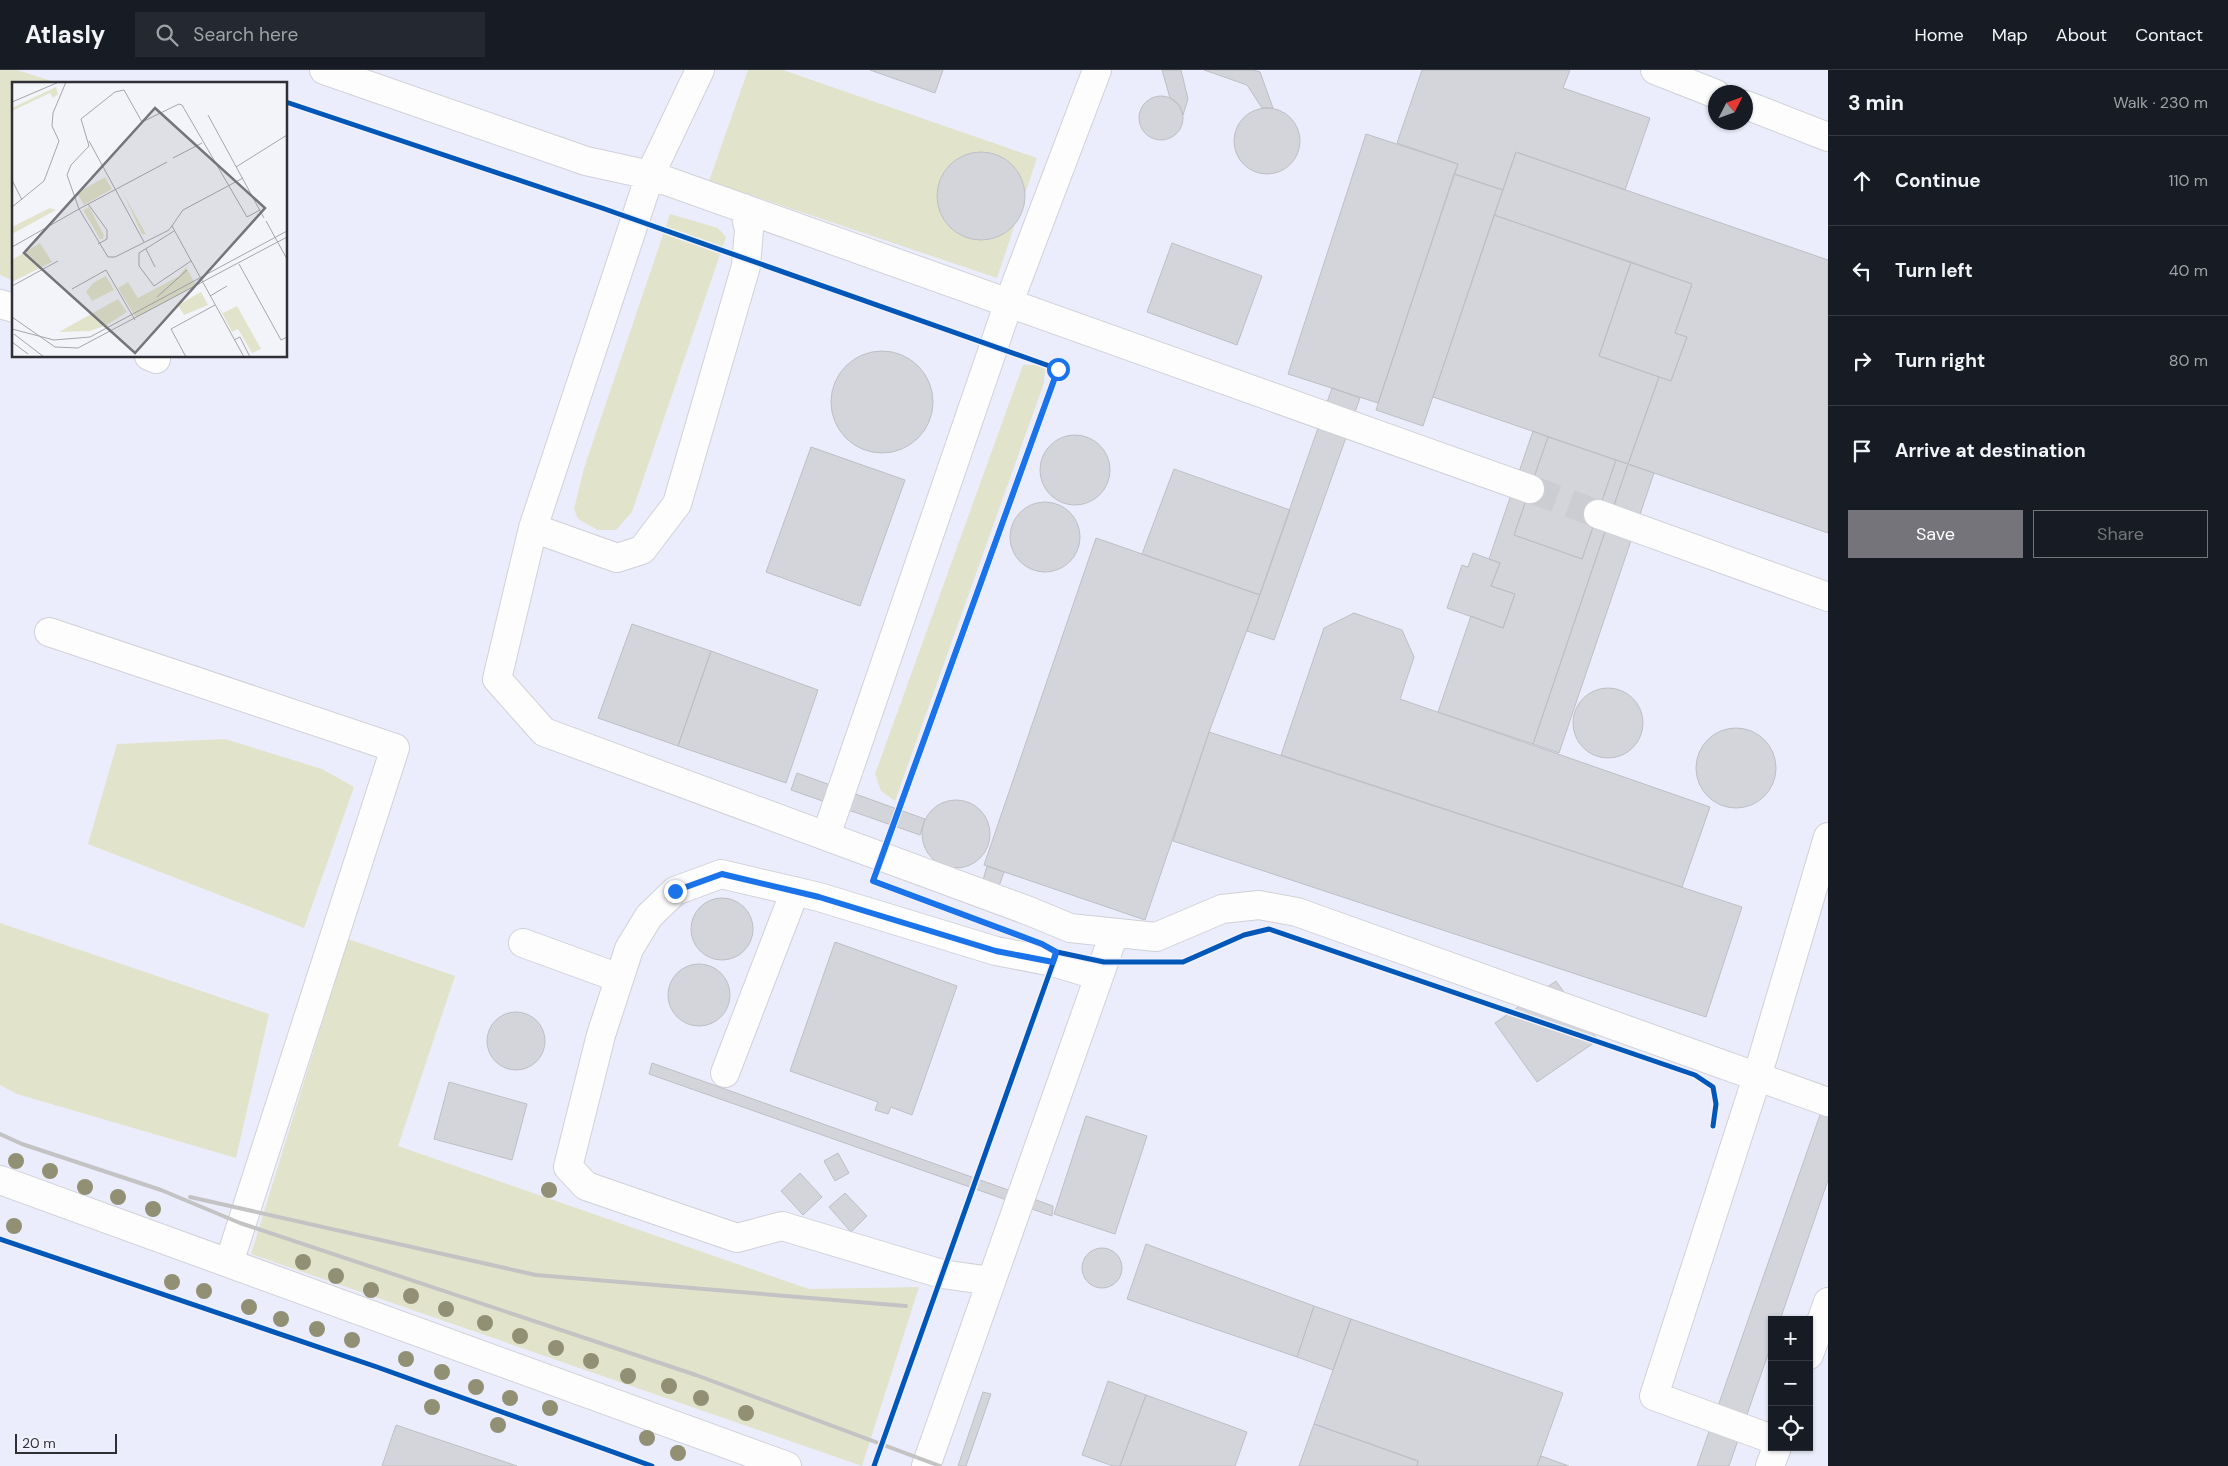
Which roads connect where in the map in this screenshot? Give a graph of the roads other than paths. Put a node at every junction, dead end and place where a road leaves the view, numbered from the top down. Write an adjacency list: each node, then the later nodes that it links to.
1 (324, 70): 8 (lane)
2 (700, 70): 8 (lane)
3 (1097, 70): 10 (lane)
4 (1655, 70): 5 (lane)
5 (1708, 91)
6 (1753, 108): 7 (lane)
7 (1828, 138)
8 (650, 175): 9 (lane); 13 (lane)
9 (744, 208): 10 (lane); 13 (lane)
10 (1009, 302): 11 (lane); 16 (lane)
11 (1530, 490)
12 (1598, 514): 14 (lane)
13 (533, 528): 16 (lane)
14 (1828, 597)
15 (49, 632): 27 (lane)
16 (826, 836): 19 (lane)
17 (1828, 837): 24 (lane)
18 (795, 891): 21 (lane); 22 (lane); 23 (lane)
19 (1114, 934): 21 (lane); 24 (lane)
20 (523, 943): 22 (lane)
21 (1099, 976): 28 (lane)
22 (619, 978): 28 (lane)
23 (725, 1073)
24 (1757, 1077): 25 (lane); 31 (lane)
25 (1828, 1102)
26 (0, 1180): 27 (lane)
27 (228, 1263): 33 (lane)
28 (991, 1281): 34 (lane)
29 (1828, 1302): 30 (lane)
30 (1813, 1344)
31 (1768, 1438)
32 (1775, 1451): 35 (lane)
33 (787, 1466)
34 (926, 1466)
35 (1770, 1466)

